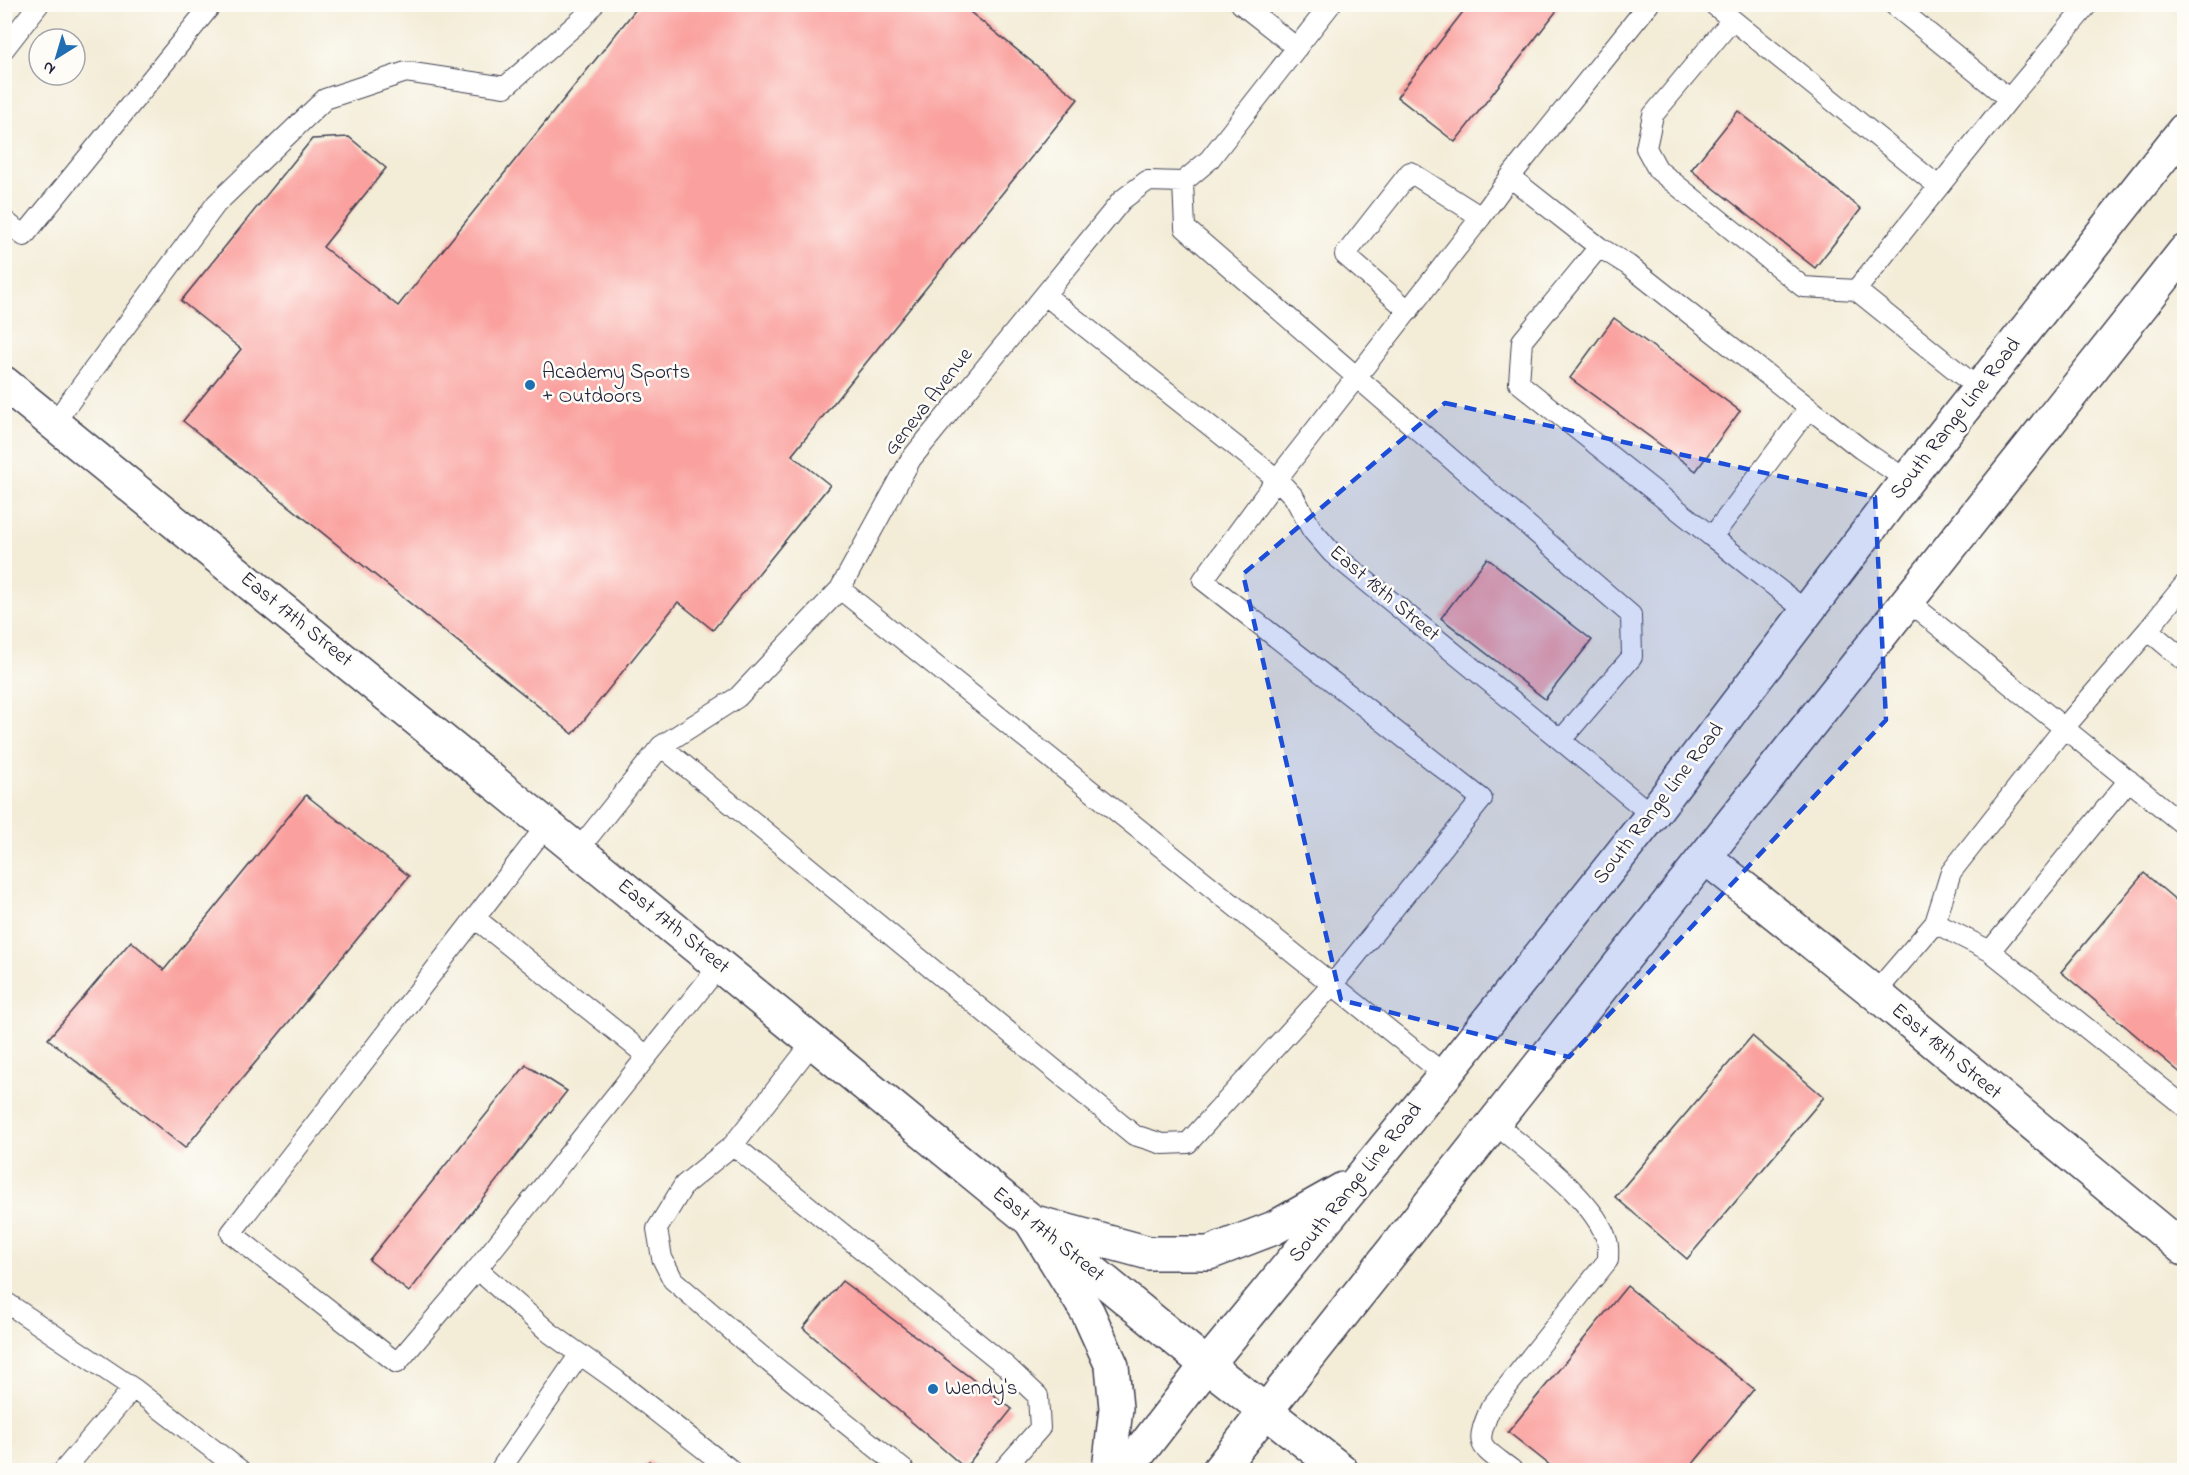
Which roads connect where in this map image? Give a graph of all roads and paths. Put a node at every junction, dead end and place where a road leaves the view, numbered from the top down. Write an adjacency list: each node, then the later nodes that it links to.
1 (39, 4): 12 (lane)
2 (212, 4): 19 (lane)
3 (594, 4): 29 (lane)
4 (1241, 4): 11 (lane)
5 (1331, 4): 11 (lane)
6 (1649, 4): 15 (lane)
7 (1713, 4): 10 (lane)
8 (1893, 4): 13 (lane)
9 (2088, 4): 13 (lane)
10 (1732, 20): 17 (lane); 22 (lane)
11 (1297, 48): 16 (lane)
12 (4, 49)
13 (2009, 99): 17 (lane)
14 (2184, 130): 27 (main road, South Range Line Road)
15 (1510, 177): 18 (lane); 20 (lane)
16 (1183, 182): 23 (lane, Geneva Avenue); 25 (lane)
17 (1938, 186): 22 (lane)
18 (1481, 217): 24 (lane); 24 (lane)
19 (4, 220)
20 (1599, 246): 28 (lane); 32 (lane)
21 (2184, 252): 35 (main road)
22 (1856, 290): 27 (lane)
23 (1045, 295): 30 (lane, East 18th Street); 34 (lane, Geneva Avenue)
24 (1409, 311): 25 (lane)
25 (1357, 377): 30 (lane); 40 (lane)
26 (4, 383): 29 (main road, East 17th Street)
27 (1979, 389): 31 (main road, South Range Line Road)
28 (1809, 408): 31 (lane); 32 (lane)
29 (54, 423): 44 (main road, East 17th Street)
30 (1277, 479): 40 (lane, East 18th Street); 52 (lane)
31 (1907, 480): 36 (main road, South Range Line Road)
32 (1712, 537): 36 (lane)
33 (2184, 585): 37 (lane)
34 (840, 589): 41 (lane, Geneva Avenue); 52 (lane)
35 (1908, 601): 39 (lane); 47 (main road)
36 (1806, 612): 43 (main road, South Range Line Road)
37 (2148, 630): 38 (lane); 39 (lane)
38 (2184, 660)
39 (2064, 728): 42 (lane); 49 (lane)
40 (1561, 740): 43 (lane, East 18th Street)
41 (661, 746): 46 (lane, Geneva Avenue); 52 (lane)
42 (2129, 780): 45 (lane); 50 (lane)
43 (1652, 815): 56 (main road, South Range Line Road)
44 (547, 825): 46 (main road, East 17th Street); 48 (lane)
45 (2184, 825)
46 (578, 850): 51 (main road, East 17th Street)
47 (1705, 857): 53 (main road, East 18th Street); 58 (main road)
48 (475, 918): 55 (lane); 63 (lane)
49 (1935, 923): 50 (lane); 53 (lane)
50 (1990, 951): 57 (lane)
51 (720, 965): 54 (main road, East 17th Street); 55 (lane)
52 (1333, 984): 56 (lane)
53 (1875, 993): 62 (main road, East 18th Street)
54 (813, 1042): 59 (lane); 61 (main road, East 17th Street)
55 (647, 1056): 63 (lane)
56 (1445, 1075): 60 (main road, South Range Line Road)
57 (2184, 1106)
58 (1494, 1123): 68 (main road); 79 (lane)
59 (733, 1145): 73 (lane); 74 (lane)
60 (1360, 1179): 61 (main road); 66 (main road, South Range Line Road)
61 (1031, 1221): 66 (main road, East 17th Street); 75 (main road)
62 (2184, 1249)
63 (477, 1269): 65 (lane)
64 (4, 1301): 67 (lane)
65 (580, 1354): 71 (lane); 72 (lane)
66 (1207, 1365): 68 (main road, East 17th Street); 76 (main road, South Range Line Road)
67 (133, 1388): 69 (lane); 70 (lane)
68 (1266, 1411): 77 (main road); 78 (main road, East 17th Street)
69 (64, 1470)
70 (240, 1470)
71 (506, 1470)
72 (731, 1470)
73 (904, 1470)
74 (1003, 1470)
75 (1109, 1470)
76 (1126, 1470)
77 (1219, 1470)
78 (1341, 1470)
79 (1512, 1470)

